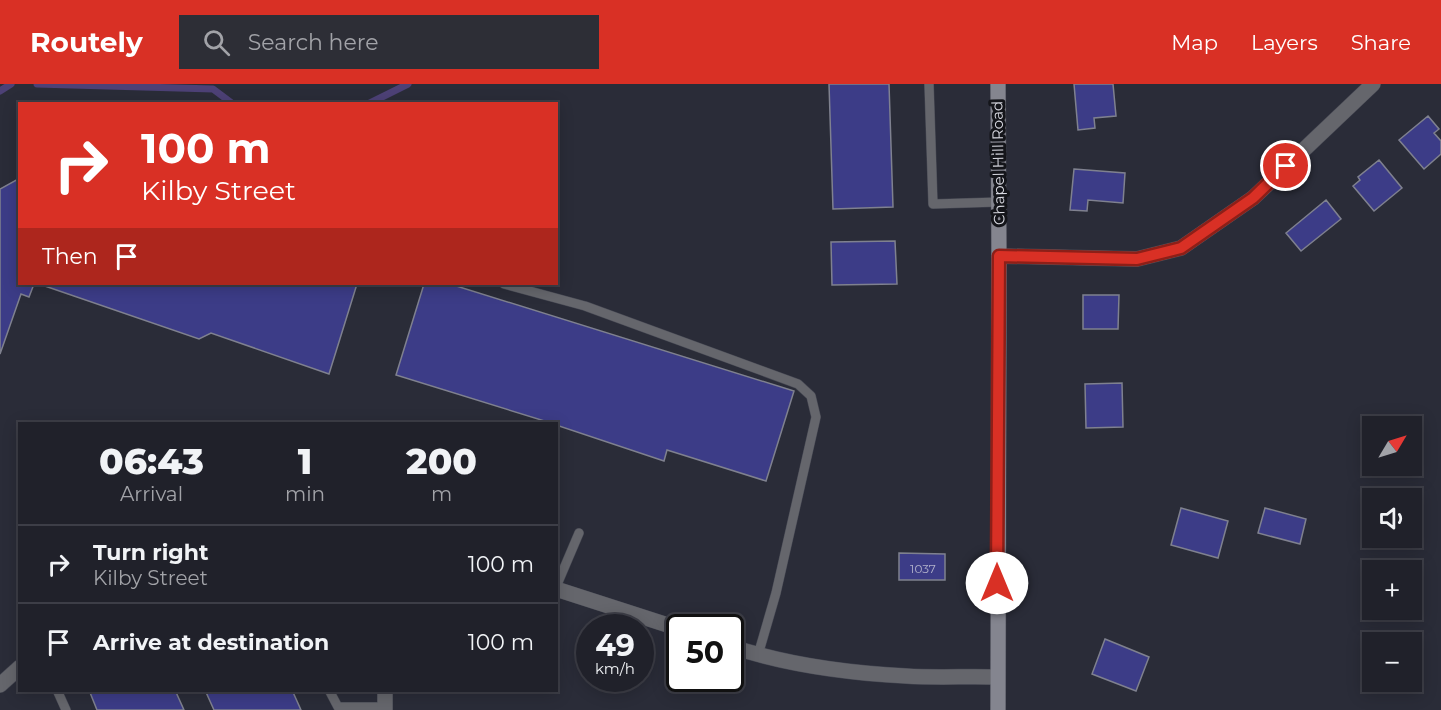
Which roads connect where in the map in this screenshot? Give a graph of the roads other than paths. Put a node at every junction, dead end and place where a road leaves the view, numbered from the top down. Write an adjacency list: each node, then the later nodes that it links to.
1 (930, 84): 4 (lane)
2 (998, 84): 4 (main road, Chapel Hill Road)
3 (1373, 84): 5 (street)
4 (999, 202): 5 (main road, Chapel Hill Road)
5 (999, 256): 14 (main road, Chapel Hill Road)
6 (508, 285): 12 (lane)
7 (579, 533): 8 (lane)
8 (558, 583)
9 (558, 589): 10 (street)
10 (666, 624)
11 (744, 650): 12 (street)
12 (758, 655): 14 (street)
13 (18, 669): 15 (street)
14 (998, 677): 23 (main road, Chapel Hill Road)
15 (0, 685)
16 (58, 692): 22 (lane)
17 (330, 692): 21 (lane)
18 (338, 692): 21 (lane)
19 (385, 692): 20 (street)
20 (385, 708): 21 (lane)
21 (338, 709)
22 (66, 710)
23 (998, 710)

